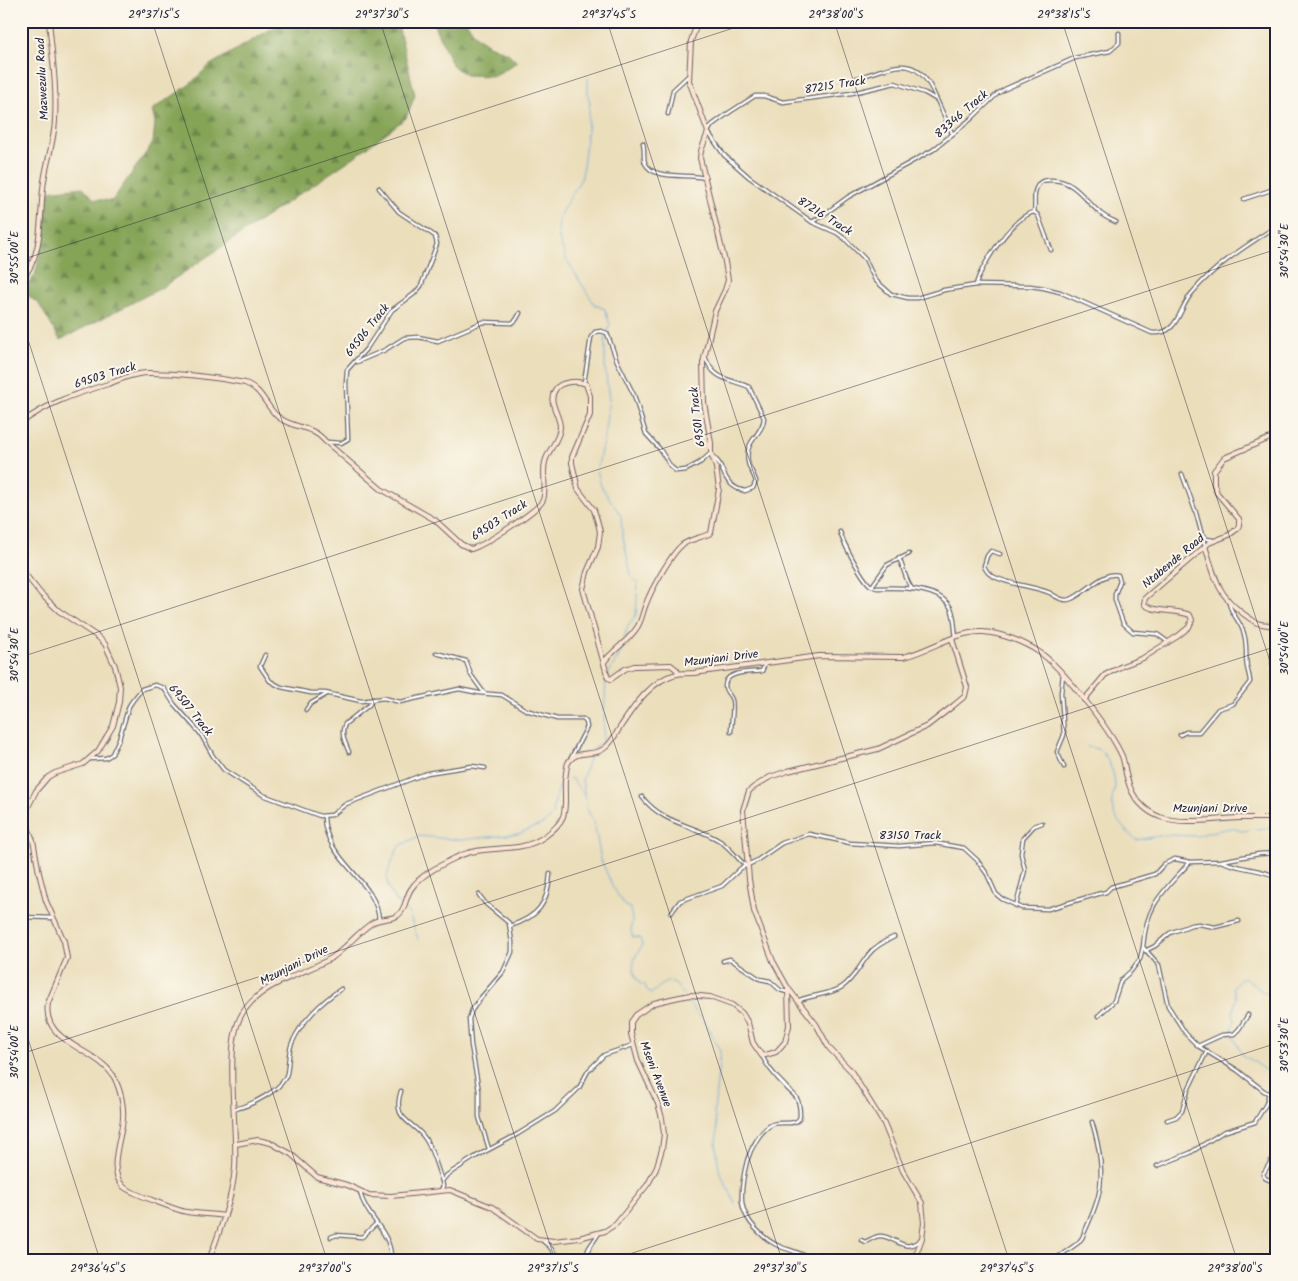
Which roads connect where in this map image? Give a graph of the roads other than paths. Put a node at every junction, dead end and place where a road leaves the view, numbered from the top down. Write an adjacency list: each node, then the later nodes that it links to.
1 (49, 21): 20 (street, Mazwezulu Road)
2 (698, 21): 4 (street, 87216 Track)
3 (1119, 33): 9 (street, 83346 Track)
4 (689, 75): 7 (street); 8 (street, 87216 Track)
5 (854, 80): 6 (street)
6 (937, 100): 8 (street, 87215 Track); 9 (street)
7 (668, 114)
8 (708, 132): 11 (street, 69501 Track); 16 (street, 87216 Track)
9 (952, 133): 16 (street, 83346 Track)
10 (644, 144): 11 (street)
11 (705, 178): 23 (street, 69501 Track)
12 (379, 188): 24 (street, 69506 Track)
13 (1277, 188): 14 (street)
14 (1244, 199)
15 (1034, 212): 17 (street); 19 (street); 21 (street)
16 (812, 222): 21 (street, 87216 Track)
17 (1116, 222)
18 (1277, 226): 21 (street, 87216 Track)
19 (1051, 250)
20 (21, 280)
21 (976, 285)
22 (520, 313): 24 (street)
23 (704, 355): 29 (street, 69501 Track); 30 (street)
24 (355, 362): 28 (street, 69506 Track)
25 (584, 383): 28 (street, 69503 Track); 29 (street); 47 (street)
26 (21, 423): 28 (street, 69503 Track)
27 (1277, 435): 34 (street, Ntabende Road)
28 (325, 441)
29 (711, 453): 30 (street, 69501 Track)
30 (713, 458): 47 (street, 69501 Track)
31 (1182, 474): 33 (street)
32 (840, 532): 40 (street)
33 (1202, 535): 34 (street); 35 (street)
34 (1215, 540): 35 (street, Ntabende Road)
35 (1205, 546): 42 (street); 44 (street, Ntabende Road)
36 (909, 554): 38 (street)
37 (1000, 554): 44 (street)
38 (899, 558): 40 (street); 41 (street)
39 (21, 569): 60 (street)
40 (872, 586): 41 (street)
41 (912, 589): 43 (street)
42 (1229, 603): 51 (street); 58 (street)
43 (954, 638): 48 (street, Mzunjani Drive); 50 (street, Mzunjani Drive); 71 (street)
44 (1168, 642): 55 (street, Ntabende Road)
45 (436, 653): 53 (street)
46 (265, 655): 52 (street)
47 (604, 662): 49 (street)
48 (765, 663): 49 (street, Mzunjani Drive); 57 (street)
49 (677, 674): 61 (street, Mzunjani Drive)
50 (1063, 674): 55 (street, Mzunjani Drive); 62 (street)
51 (1277, 674)
52 (328, 694): 54 (street); 56 (street)
53 (484, 694): 54 (street); 61 (street)
54 (373, 699): 59 (street)
55 (1084, 700): 66 (street, Mzunjani Drive)
56 (306, 710)
57 (731, 732)
58 (1180, 735)
59 (349, 752)
60 (90, 759): 65 (street, 69507 Track); 78 (street)
61 (570, 761): 79 (street, Mzunjani Drive)
62 (1064, 767)
63 (486, 768): 65 (street)
64 (642, 797): 71 (street)
65 (324, 817): 79 (street)
66 (1277, 818)
67 (1042, 822): 75 (street)
68 (1277, 853): 69 (street)
69 (1221, 861): 70 (street, 83150 Track); 73 (street)
70 (1190, 862): 75 (street, 83150 Track); 83 (street)
71 (747, 865): 75 (street, 83150 Track); 76 (street, 83150 Track); 87 (street)
72 (550, 874): 81 (street)
73 (1277, 877)
74 (479, 895): 81 (street)
75 (1016, 906)
76 (671, 913)
77 (21, 917): 78 (street)
78 (53, 918): 109 (street)
79 (379, 920): 98 (street, Mzunjani Drive)
80 (1239, 921): 84 (street)
81 (510, 926): 102 (street)
82 (894, 937): 88 (street)
83 (1142, 947): 84 (street); 90 (street)
84 (1145, 951): 92 (street)
85 (723, 961): 87 (street)
86 (341, 989): 98 (street)
87 (787, 990): 88 (street); 94 (street)
88 (798, 1001): 113 (street)
89 (1248, 1015): 92 (street)
90 (1098, 1016)
91 (633, 1045): 94 (street, Mseni Avenue); 102 (street); 111 (street, Mseni Avenue)
92 (1198, 1046): 93 (street)
93 (1207, 1051): 96 (street); 99 (street)
94 (762, 1056): 120 (street)
95 (401, 1091): 106 (street)
96 (1269, 1093): 97 (street); 104 (street)
97 (1277, 1097)
98 (234, 1109): 101 (street, Mzunjani Drive)
99 (1167, 1120)
100 (1092, 1122): 122 (street)
101 (236, 1144): 108 (street); 109 (street, Mzunjani Drive)
102 (489, 1149): 106 (street)
103 (1277, 1152): 105 (street)
104 (1157, 1166)
105 (1277, 1177)
106 (442, 1181): 107 (street)
107 (441, 1190): 108 (street); 114 (street)
108 (360, 1191): 110 (street)
109 (225, 1216): 116 (street, Mzunjani Drive)
110 (376, 1224): 112 (street); 117 (street)
111 (599, 1233): 114 (street, Mseni Avenue); 119 (street)
112 (331, 1236)
113 (922, 1238): 115 (street); 121 (street)
114 (541, 1240): 118 (street)
115 (860, 1240)
116 (209, 1260)
117 (390, 1260)
118 (560, 1260)
119 (584, 1260)
120 (812, 1260)
121 (914, 1260)
122 (1054, 1260)

